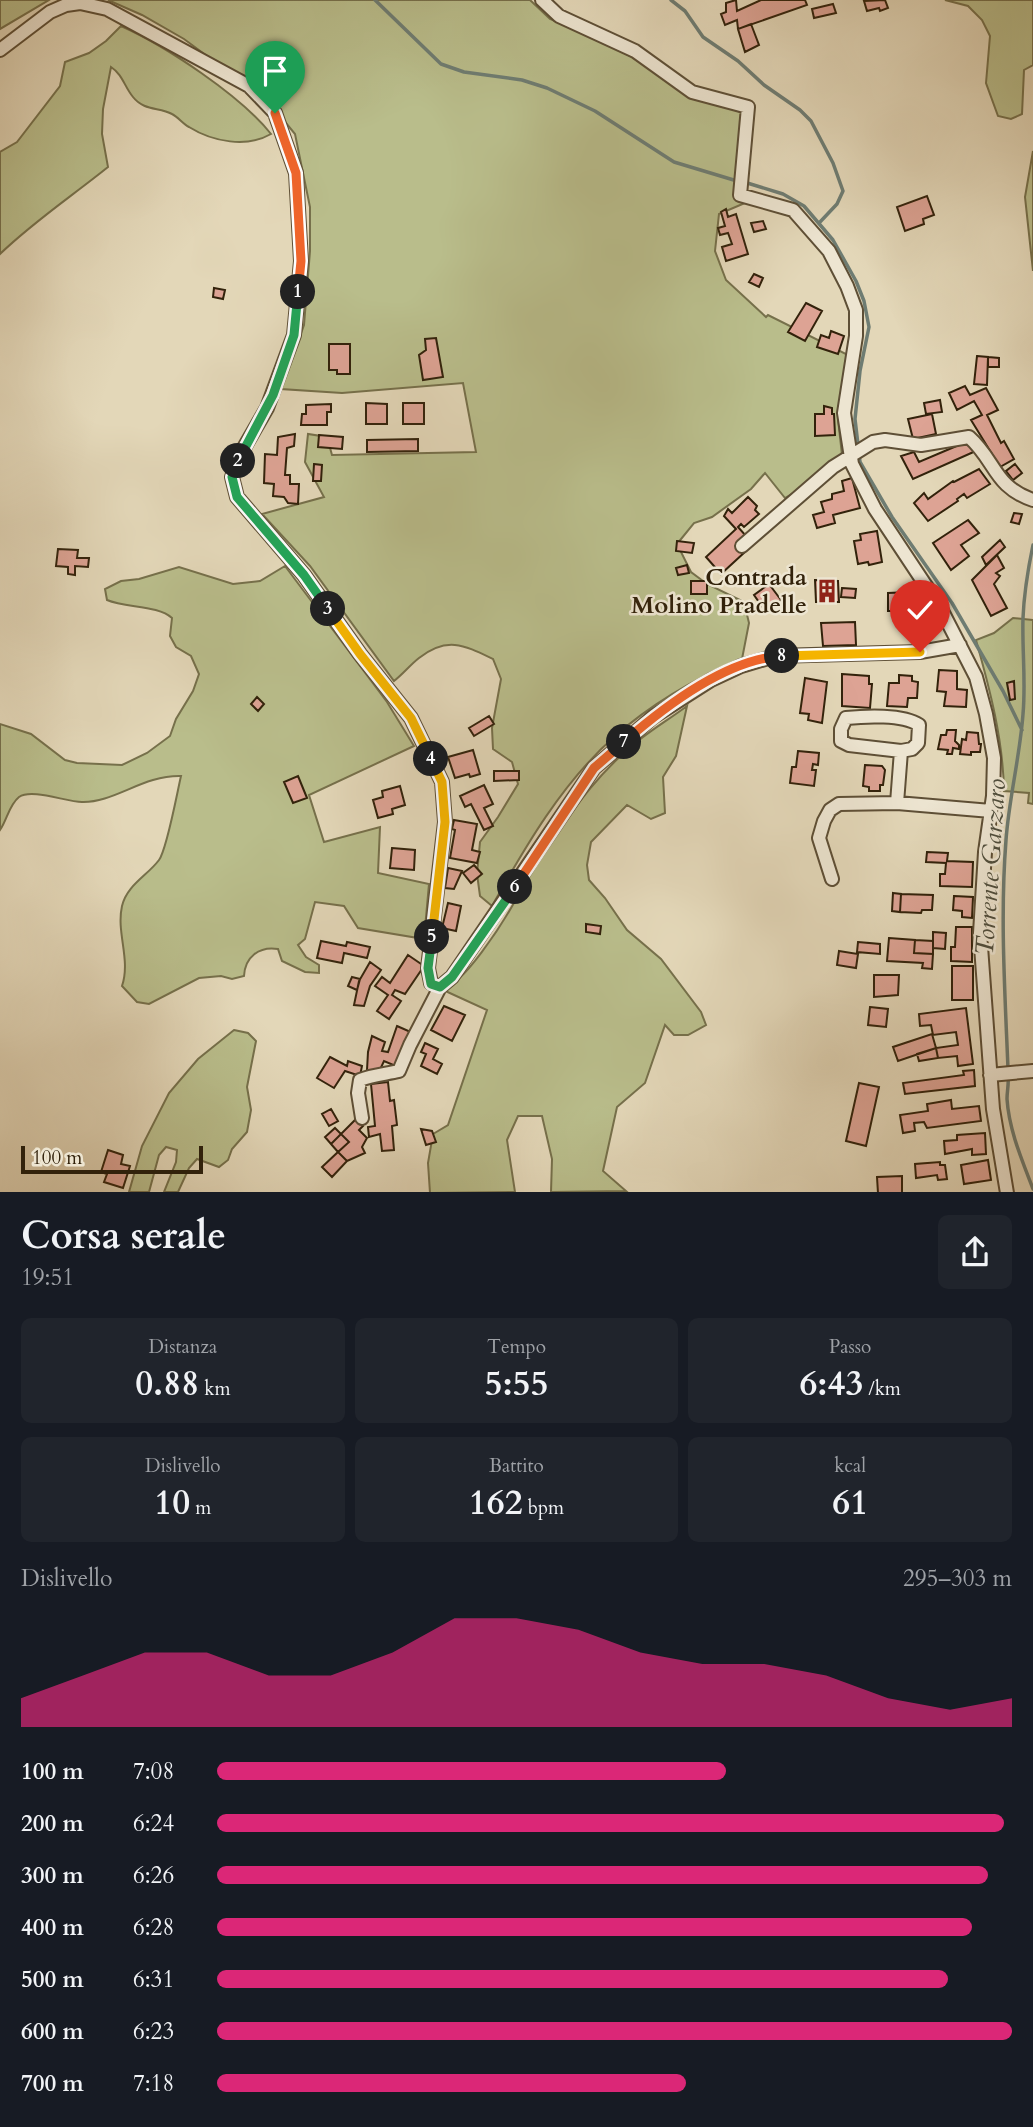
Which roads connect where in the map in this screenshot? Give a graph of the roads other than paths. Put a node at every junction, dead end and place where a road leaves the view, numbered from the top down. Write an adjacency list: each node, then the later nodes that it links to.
1 (542, 0): 3 (street)
2 (3, 45): 11 (street)
3 (849, 456): 4 (street); 5 (street); 6 (street)
4 (1031, 500)
5 (742, 546)
6 (960, 645): 9 (street); 11 (street)
7 (901, 751): 7 (street); 8 (street)
8 (897, 803): 9 (street); 10 (street)
9 (991, 811): 13 (street)
10 (832, 879)
11 (440, 987): 14 (street)
12 (1026, 1072): 13 (street)
13 (990, 1075): 15 (street)
14 (362, 1118)
15 (1007, 1192)

